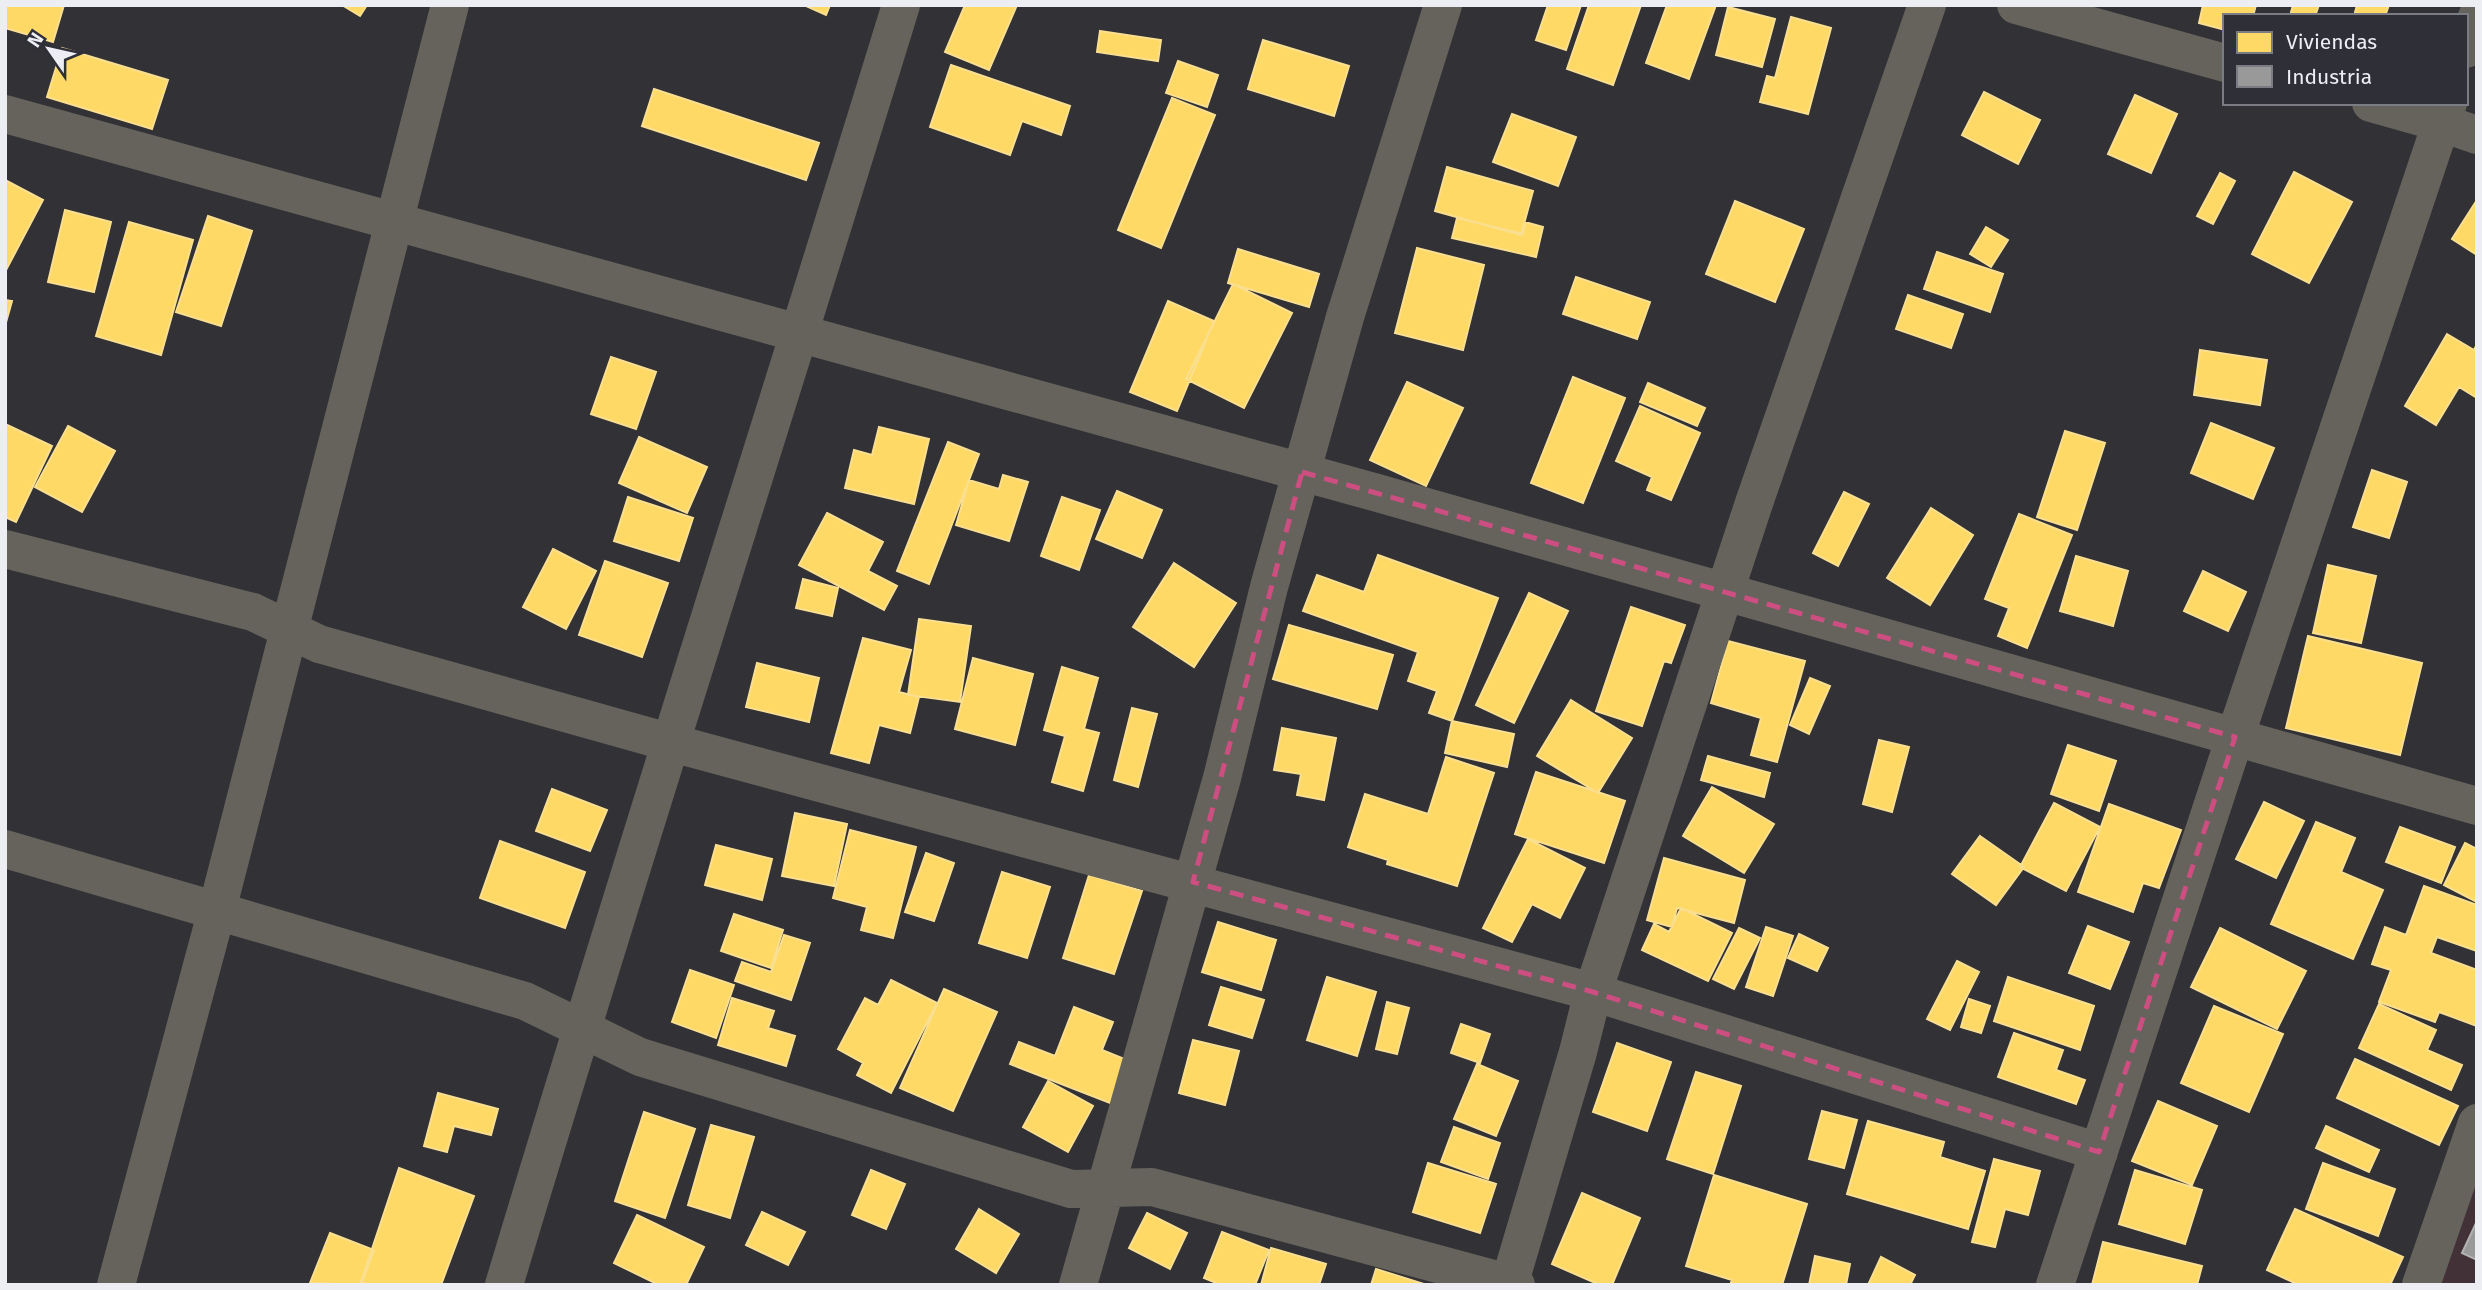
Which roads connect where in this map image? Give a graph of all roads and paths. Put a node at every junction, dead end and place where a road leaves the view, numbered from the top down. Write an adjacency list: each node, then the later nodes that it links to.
1 (450, 5): 12 (street)
2 (901, 5): 13 (street)
3 (1443, 5): 14 (street)
4 (1927, 5): 16 (street)
5 (2016, 5): 8 (street)
6 (2477, 17): 7 (street)
7 (2468, 43)
8 (2223, 62)
9 (2381, 105): 11 (street)
10 (5, 114): 12 (street)
11 (2456, 120): 18 (street)
12 (394, 222): 13 (street); 17 (street)
13 (800, 334): 14 (street); 19 (street)
14 (1302, 472): 16 (street); 22 (street)
15 (5, 549): 17 (street)
16 (1725, 592): 18 (street); 24 (street)
17 (289, 630): 19 (street); 23 (street)
18 (2235, 737): 20 (street); 27 (street)
19 (672, 743): 22 (street); 25 (street)
20 (2477, 806)
21 (5, 849): 23 (street)
22 (1193, 882): 24 (street); 28 (street)
23 (217, 910): 25 (street); 30 (street)
24 (1593, 992): 27 (street); 29 (street)
25 (581, 1027): 28 (street); 31 (street)
26 (2477, 1124): 34 (street)
27 (2099, 1152): 33 (street)
28 (1106, 1188): 29 (street); 32 (street)
29 (1511, 1284)
30 (116, 1285)
31 (504, 1285)
32 (1078, 1285)
33 (2056, 1285)
34 (2421, 1285)

